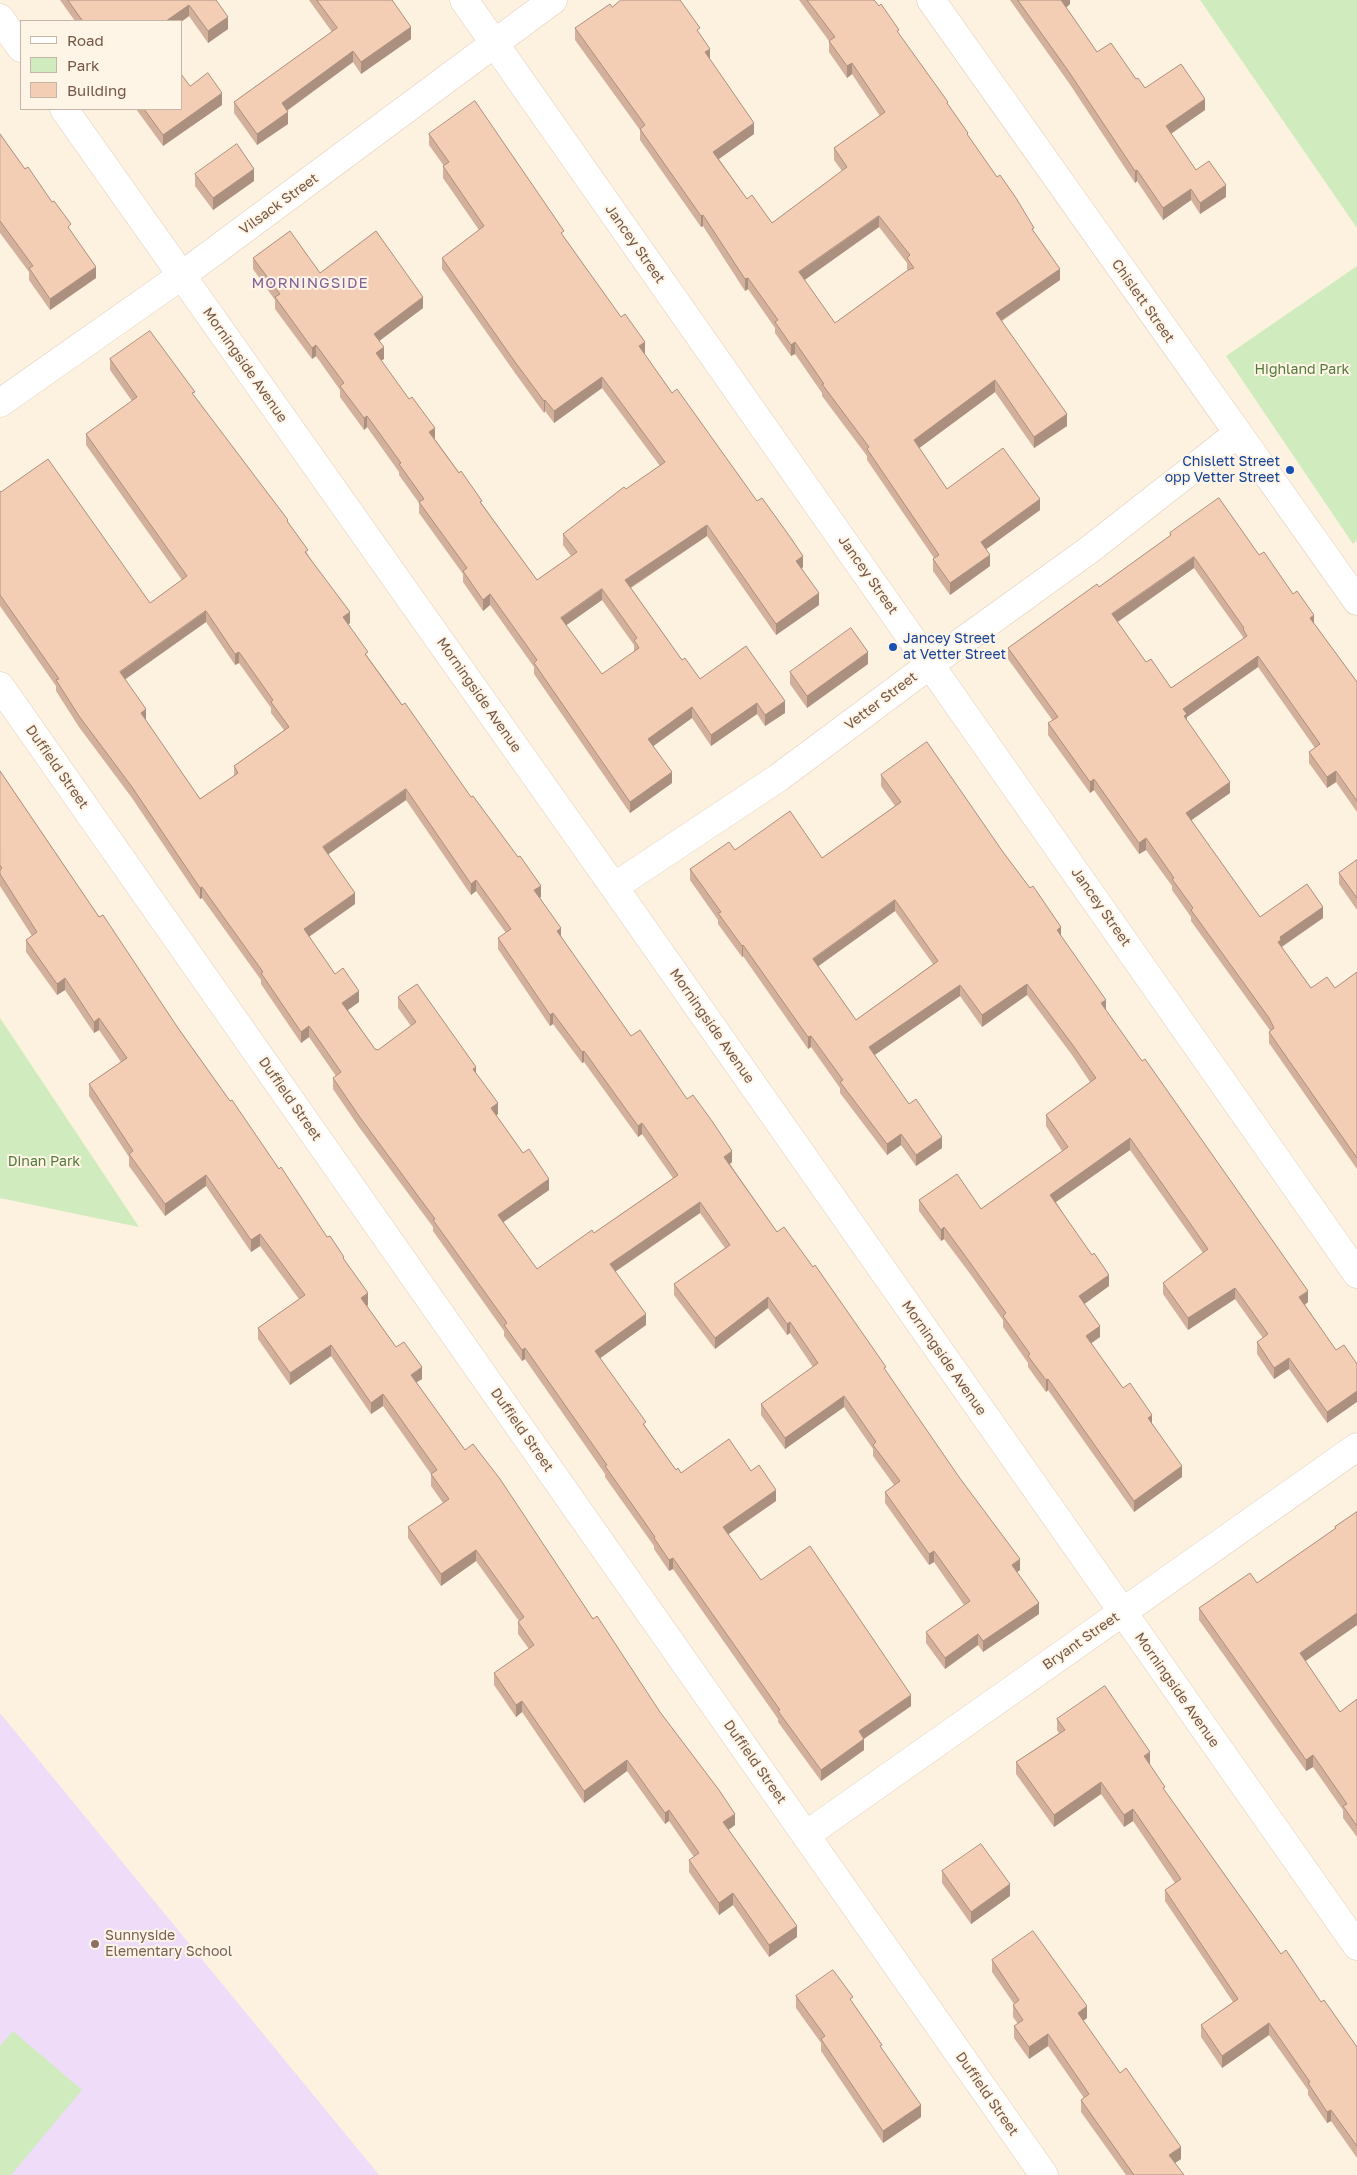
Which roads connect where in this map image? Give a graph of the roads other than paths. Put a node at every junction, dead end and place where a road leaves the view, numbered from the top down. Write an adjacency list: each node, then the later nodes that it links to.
1 (464, 0): 5 (street, Jancey Street)
2 (553, 0): 5 (street, Vilsack Street)
3 (931, 0): 10 (street, Chislett Street)
4 (0, 18): 6 (street)
5 (494, 43): 8 (street, Vilsack Street); 12 (street, Jancey Street)
6 (20, 47)
7 (65, 110): 8 (street, Morningside Avenue)
8 (181, 276): 9 (street, Vilsack Street); 14 (street, Morningside Avenue)
9 (0, 403)
10 (1237, 434): 11 (street, Chislett Street); 12 (street, Vetter Street)
11 (1357, 601)
12 (931, 664): 14 (street, Vetter Street); 15 (street, Jancey Street)
13 (0, 686): 18 (street, Duffield Street)
14 (614, 887): 17 (street, Morningside Avenue)
15 (1357, 1274)
16 (1357, 1447): 17 (street, Bryant Street)
17 (1122, 1612): 18 (street, Bryant Street); 19 (street, Morningside Avenue)
18 (806, 1835): 20 (street, Duffield Street)
19 (1357, 1946)
20 (1044, 2175)

